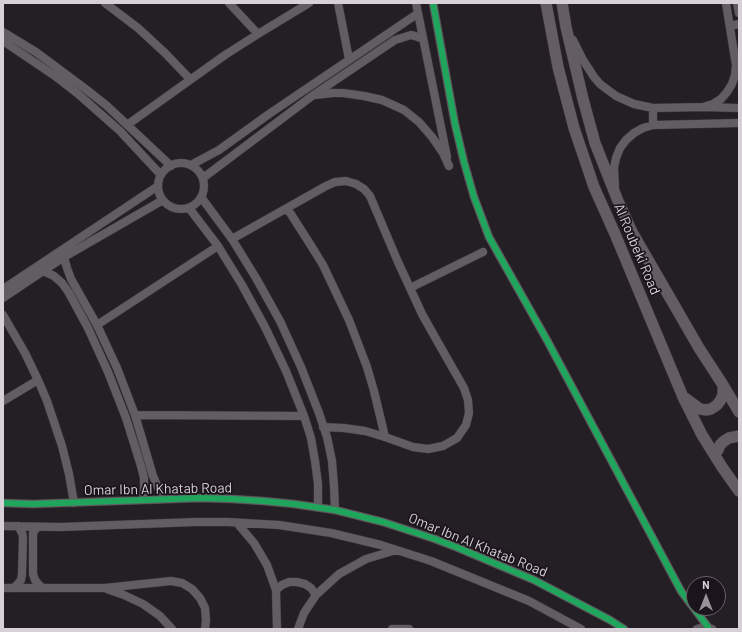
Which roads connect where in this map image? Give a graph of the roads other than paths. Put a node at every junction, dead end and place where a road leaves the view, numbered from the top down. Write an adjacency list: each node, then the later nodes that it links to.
1 (105, 3): 21 (street)
2 (229, 3): 17 (street)
3 (309, 3): 17 (street)
4 (338, 3): 20 (street)
5 (416, 3): 12 (street)
6 (433, 3): 29 (street)
7 (546, 3): 53 (main road, Al Roubeki Road)
8 (562, 3): 15 (main road, Al Roubeki Road)
9 (726, 3): 14 (street)
10 (737, 3): 11 (street)
11 (739, 13)
12 (417, 14): 18 (street); 20 (street)
13 (739, 24): 14 (street)
14 (730, 26): 23 (street)
15 (566, 27): 24 (street); 38 (main road, Al Roubeki Road)
16 (3, 32): 27 (street)
17 (258, 34): 21 (street)
18 (423, 39): 22 (street); 32 (street)
19 (3, 42): 33 (street)
20 (349, 59): 31 (street)
21 (190, 79): 27 (street)
22 (312, 96): 32 (street); 34 (street)
23 (704, 107): 24 (street); 25 (street)
24 (653, 108): 28 (street)
25 (739, 108)
26 (739, 123): 28 (street)
27 (127, 125): 30 (street)
28 (653, 125): 38 (street)
29 (464, 162): 32 (street); 80 (street)
30 (171, 166): 31 (street); 33 (street)
31 (191, 166): 34 (street)
32 (449, 166)
33 (161, 175): 35 (street)
34 (203, 178): 36 (street)
35 (158, 186): 37 (street); 47 (street)
36 (201, 197): 39 (street); 41 (street)
37 (163, 200): 39 (street); 44 (street)
38 (618, 201): 52 (main road, Al Roubeki Road)
39 (189, 208): 42 (street)
40 (287, 208): 41 (street); 46 (street); 60 (street)
41 (232, 239): 58 (street)
42 (218, 246): 50 (street); 57 (street)
43 (483, 252): 46 (street)
44 (64, 257): 45 (street); 50 (street)
45 (44, 271): 48 (street); 64 (street)
46 (410, 288): 60 (street)
47 (3, 289)
48 (3, 298)
49 (3, 316): 51 (street)
50 (97, 325): 56 (street)
51 (38, 380): 54 (street); 66 (street)
52 (723, 385): 53 (main road); 55 (main road, Al Roubeki Road)
53 (683, 397): 61 (main road, Al Roubeki Road)
54 (3, 401)
55 (739, 412)
56 (135, 415): 57 (street); 63 (street)
57 (304, 416): 67 (street)
58 (323, 427): 60 (street); 68 (street)
59 (739, 436): 61 (main road)
60 (385, 437)
61 (715, 454): 62 (main road, Al Roubeki Road)
62 (739, 491)
63 (163, 499): 64 (street, Omar Ibn Al Khatab Road); 67 (street, Omar Ibn Al Khatab Road)
64 (143, 500): 66 (street, Omar Ibn Al Khatab Road)
65 (3, 503): 66 (street, Omar Ibn Al Khatab Road)
66 (74, 503)
67 (318, 508): 68 (street, Omar Ibn Al Khatab Road)
68 (335, 510): 88 (street, Omar Ibn Al Khatab Road)
69 (237, 523): 72 (street); 73 (street); 78 (street)
70 (3, 526): 71 (street)
71 (18, 526): 72 (street); 75 (street)
72 (37, 527): 76 (street)
73 (396, 550): 79 (street); 87 (street)
74 (3, 588): 75 (street)
75 (13, 588): 76 (street)
76 (43, 588): 77 (street)
77 (105, 588): 81 (street); 82 (street)
78 (276, 590): 79 (street); 83 (street)
79 (316, 595): 84 (street)
80 (710, 628): 89 (street)
81 (172, 629)
82 (204, 629)
83 (277, 629)
84 (298, 629)
85 (392, 629): 86 (street)
86 (409, 629)
87 (581, 629)
88 (624, 629)
89 (697, 629)

